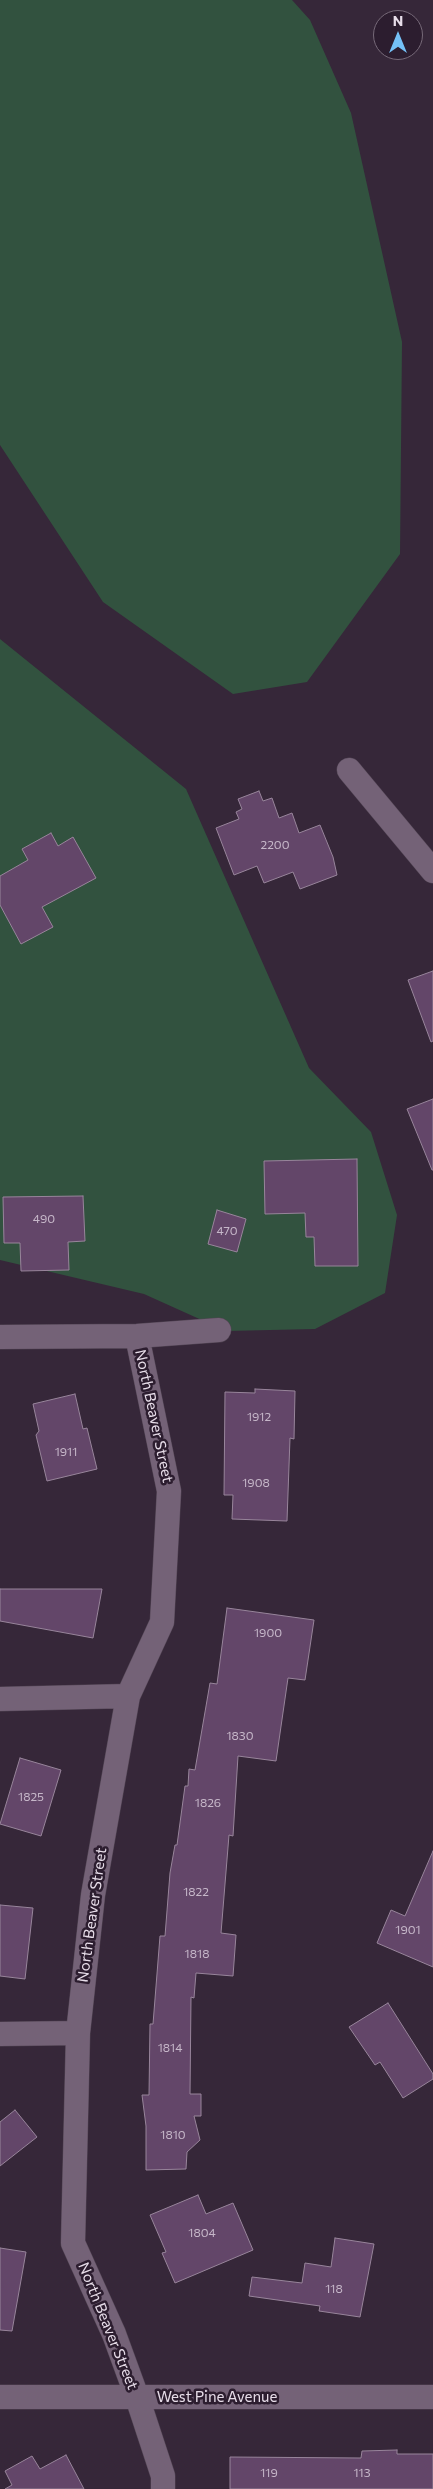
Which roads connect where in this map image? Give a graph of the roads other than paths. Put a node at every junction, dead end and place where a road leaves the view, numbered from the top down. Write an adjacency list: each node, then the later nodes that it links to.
1 (349, 770): 2 (street)
2 (433, 871)
3 (219, 1330): 4 (street)
4 (137, 1336): 5 (street); 6 (street, North Beaver Street)
5 (0, 1337)
6 (128, 1696): 7 (street); 8 (street, North Beaver Street)
7 (0, 1698)
8 (78, 2033): 9 (street); 11 (street, North Beaver Street)
9 (0, 2034)
10 (0, 2397): 11 (street, West Pine Avenue)
11 (137, 2397): 12 (street, West Pine Avenue); 13 (street, North Beaver Street)
12 (433, 2397)
13 (163, 2489)

